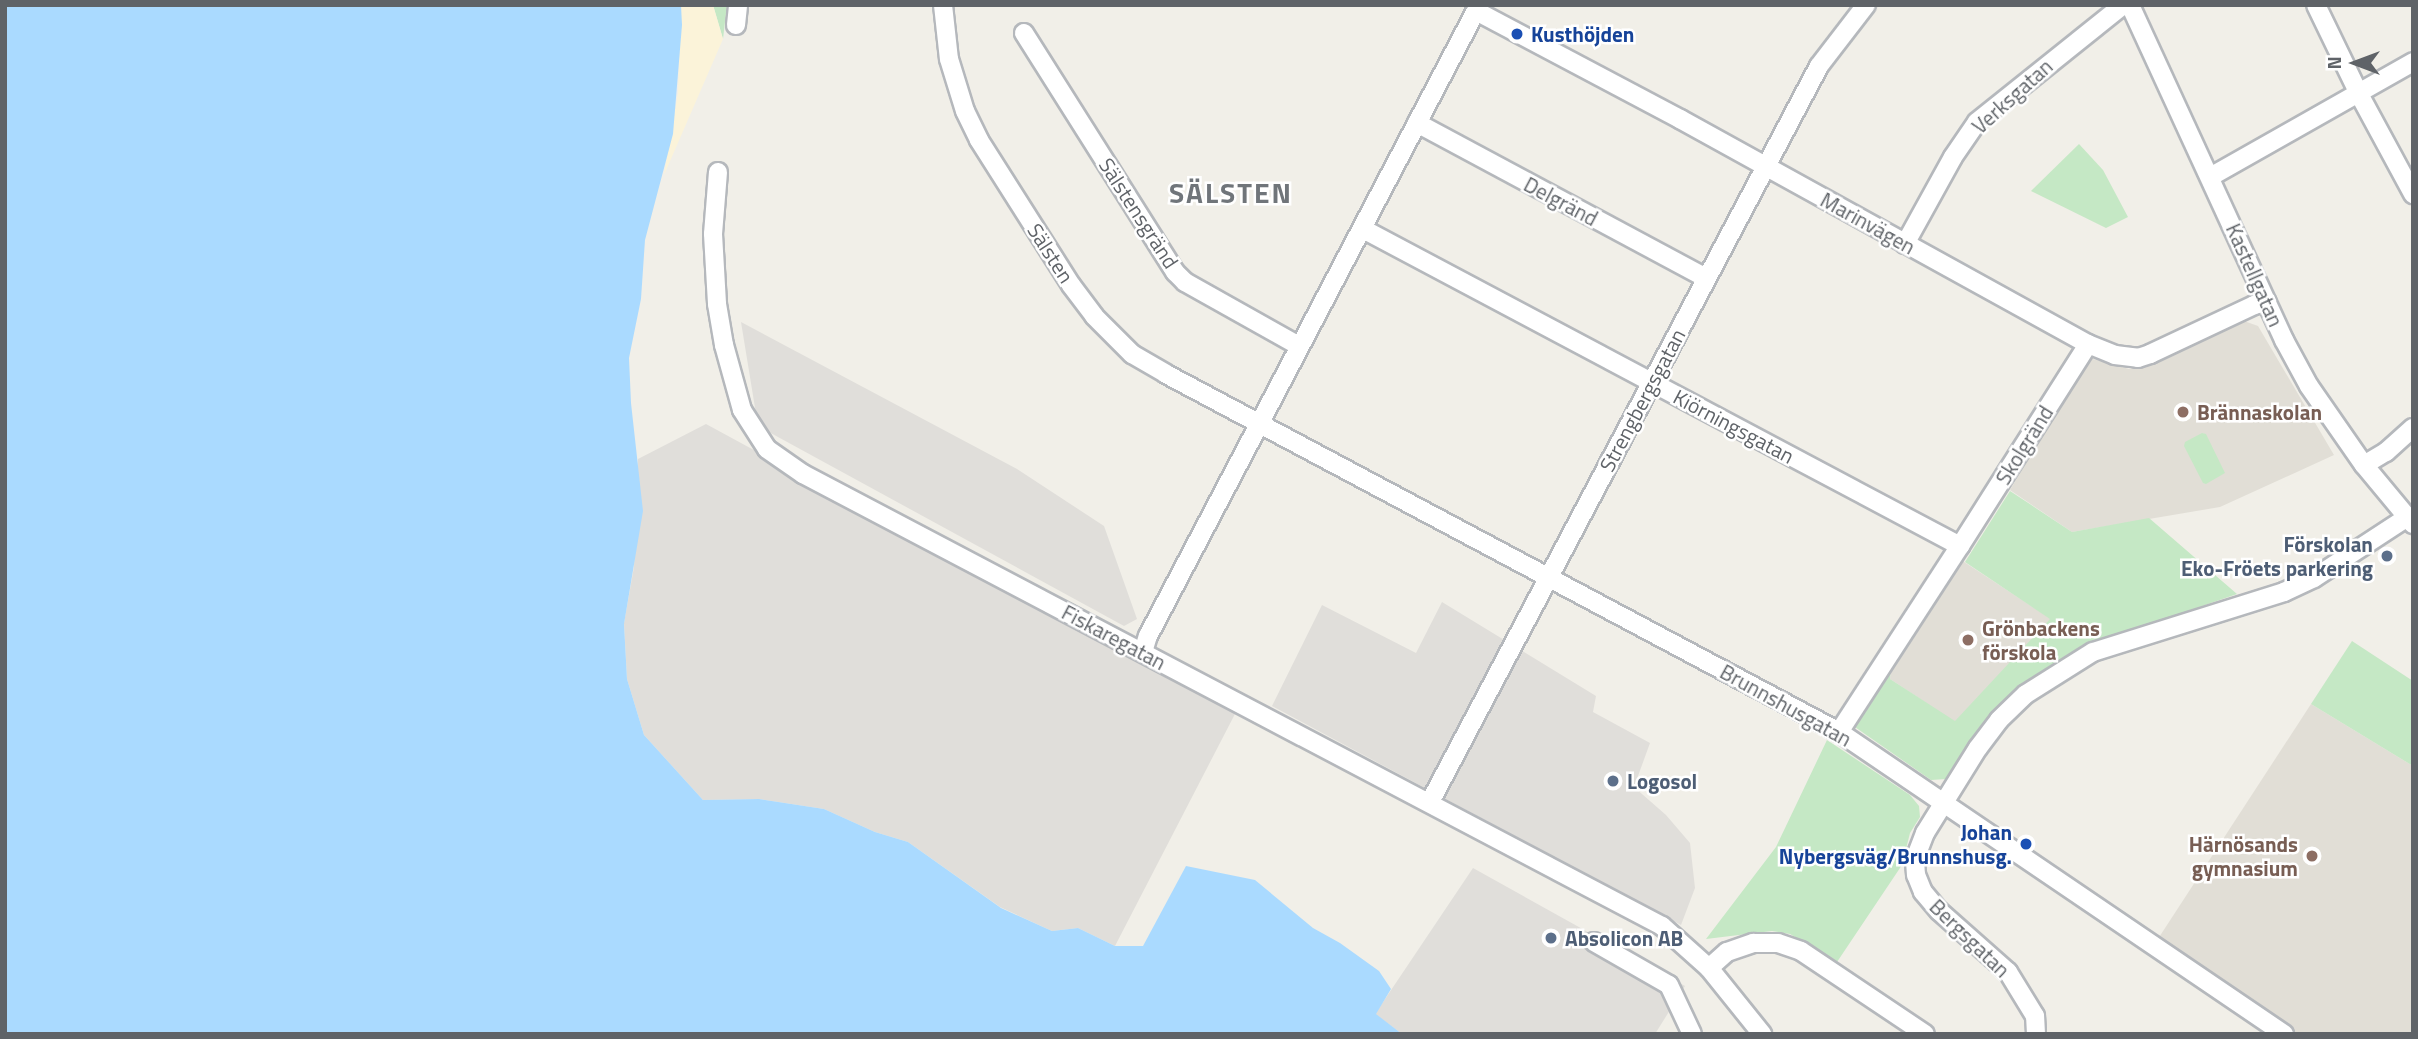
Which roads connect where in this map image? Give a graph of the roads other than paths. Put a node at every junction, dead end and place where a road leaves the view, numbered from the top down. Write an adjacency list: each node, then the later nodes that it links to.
1 (738, 5): 8 (street)
2 (943, 5): 24 (street, Sälsten)
3 (1866, 5): 13 (street, Strengbergsgatan)
4 (2123, 5): 18 (street, Verksgatan)
5 (2130, 5): 15 (street, Kastellgatan)
6 (2316, 5): 11 (street)
7 (1478, 8): 12 (street); 13 (street, Marinvägen)
8 (736, 25)
9 (1024, 33): 22 (street, Sälstensgränd)
10 (2413, 62): 11 (street)
11 (2358, 94): 15 (street); 16 (street)
12 (1417, 122): 17 (street); 19 (street, Delgränd)
13 (1766, 167): 18 (street, Marinvägen); 19 (street, Strengbergsgatan)
14 (718, 172): 30 (street, Fiskaregatan)
15 (2210, 177): 20 (street, Kastellgatan)
16 (2413, 194)
17 (1363, 229): 22 (street); 23 (street, Kiörningsgatan)
18 (1905, 244): 21 (street, Marinvägen)
19 (1706, 278): 23 (street, Strengbergsgatan)
20 (2267, 302): 21 (street, Marinvägen); 26 (street, Kastellgatan)
21 (2088, 344): 28 (street, Skolgränd)
22 (1299, 346): 24 (street)
23 (1650, 382): 28 (street, Kiörningsgatan); 29 (street, Strengbergsgatan)
24 (1260, 424): 29 (street, Brunnshusgatan); 30 (street)
25 (2413, 428): 26 (street)
26 (2364, 466): 27 (street, Kastellgatan)
27 (2410, 521): 33 (street, Bergsgatan)
28 (1958, 545): 31 (street, Skolgränd)
29 (1550, 578): 31 (street, Brunnshusgatan); 32 (street, Strengbergsgatan)
30 (1143, 652): 32 (street, Fiskaregatan)
31 (1839, 732): 33 (street, Brunnshusgatan)
32 (1430, 802): 35 (street, Fiskaregatan)
33 (1945, 804): 39 (street, Bergsgatan); 40 (street, Brunnshusgatan)
34 (1594, 942): 36 (street)
35 (1709, 968): 37 (street, Fiskaregatan); 38 (street)
36 (1692, 1034)
37 (1762, 1034)
38 (1924, 1034)
39 (2036, 1034)
40 (2284, 1034)

